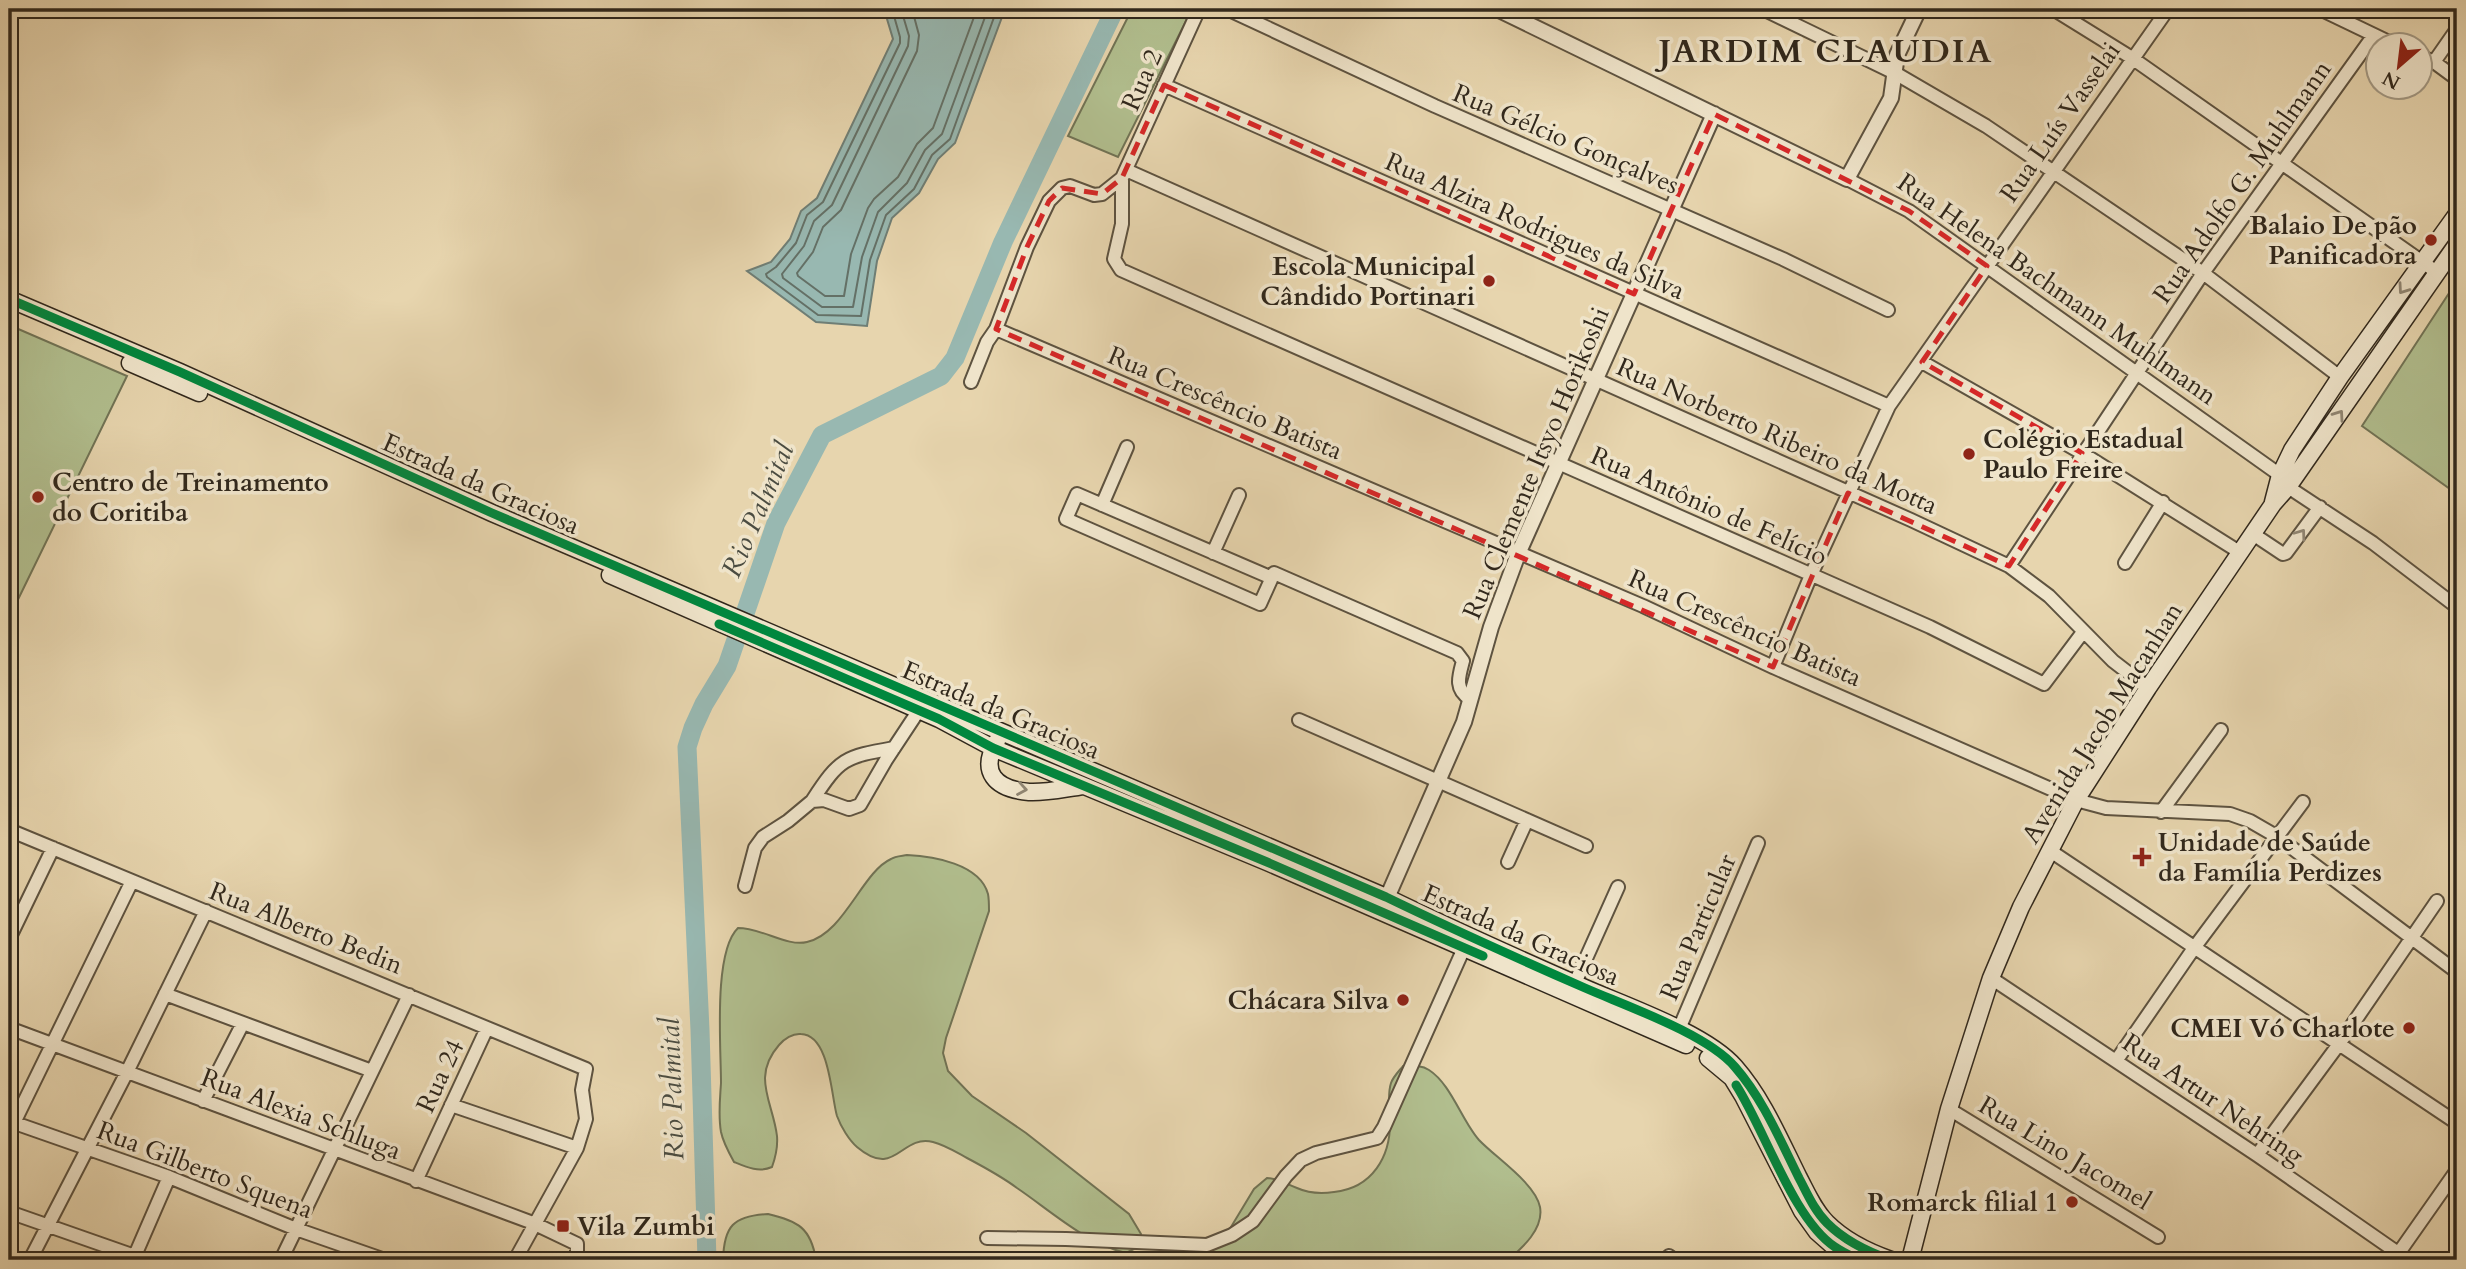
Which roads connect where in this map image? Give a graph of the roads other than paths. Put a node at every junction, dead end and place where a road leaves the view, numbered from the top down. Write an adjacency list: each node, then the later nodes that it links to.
1 (1199, 9): 17 (street, Rua 2)
2 (1227, 9): 23 (street, Rua Gélcio Gonçalves)
3 (1497, 9): 9 (street, Rua Helena Bachmann Muhlmann)
4 (1763, 9): 15 (street)
5 (1919, 9): 15 (street)
6 (2053, 9): 13 (street)
7 (2168, 9): 13 (street, Rua Luís Vasselai)
8 (2320, 9): 11 (street)
9 (1518, 13): 18 (street, Rua Helena Bachmann Muhlmann)
10 (2457, 29): 14 (street)
11 (2368, 32)
12 (2364, 49): 19 (street, Rua Adolfo G. Muhlmann)
13 (2132, 58): 19 (street); 20 (street, Rua Luís Vasselai)
14 (2434, 62): 16 (street)
15 (1895, 73): 20 (street); 22 (street)
16 (2457, 79)
17 (1164, 85): 21 (street, Rua 2); 30 (street, Rua Alzira Rodrigues da Silva)
18 (1714, 114): 22 (street, Rua Helena Bachmann Muhlmann); 23 (street, Rua Clemente Itsyo Horikoshi)
19 (2281, 162): 26 (street); 29 (street, Rua Adolfo G. Muhlmann)
20 (2055, 172): 27 (street, Rua Luís Vasselai); 29 (street)
21 (1124, 174): 34 (street); 38 (street, Rua Norberto Ribeiro da Motta); 43 (street, Rua Antônio de Felício)
22 (1847, 179): 27 (street, Rua Helena Bachmann Muhlmann)
23 (1673, 209): 30 (street, Rua Clemente Itsyo Horikoshi); 33 (street, Rua Gélcio Gonçalves)
24 (2457, 214): 26 (main road, Avenida Jacob Macanhan)
25 (2457, 244): 28 (main road)
26 (2422, 262): 28 (street); 37 (main road, Avenida Jacob Macanhan, one-way to 37)
27 (1987, 266): 35 (street, Rua Luís Vasselai); 36 (street, Rua Helena Bachmann Muhlmann)
28 (2438, 272): 44 (main road, one-way to 28)
29 (2203, 274): 36 (street, Rua Adolfo G. Muhlmann); 37 (street)
30 (1634, 294): 38 (street, Rua Clemente Itsyo Horikoshi); 40 (street, Rua Alzira Rodrigues da Silva)
31 (9, 299): 59 (main road, Estrada da Graciosa)
32 (9, 310): 59 (main road, Estrada da Graciosa)
33 (1888, 310)
34 (996, 329): 39 (street); 53 (street, Rua Crescêncio Batista)
35 (1922, 362): 40 (street, Rua Luís Vasselai); 42 (street)
36 (2136, 372): 42 (street, Rua Adolfo G. Muhlmann); 44 (street, Rua Helena Bachmann Muhlmann)
37 (2340, 377): 44 (main road, Avenida Jacob Macanhan)
38 (1597, 380): 43 (street, Rua Clemente Itsyo Horikoshi); 45 (street, Rua Norberto Ribeiro da Motta)
39 (971, 382)
40 (1889, 406): 45 (street, Rua Luís Vasselai)
41 (1127, 447): 48 (street)
42 (2082, 453): 47 (street); 55 (street, Rua Adolfo G. Muhlmann)
43 (1558, 464): 53 (street, Rua Clemente Itsyo Horikoshi); 56 (street, Rua Antônio de Felício)
44 (2284, 481): 49 (street, Rua Helena Bachmann Muhlmann); 50 (main road, Avenida Jacob Macanhan)
45 (1848, 492): 55 (street, Rua Norberto Ribeiro da Motta); 56 (street, Rua Luís Vasselai)
46 (1239, 495): 51 (street)
47 (2163, 502): 52 (street); 54 (street)
48 (1102, 505): 51 (street); 57 (street)
49 (2320, 507): 50 (street, one-way to 49); 58 (street, Rua Helena Bachmann Muhlmann)
50 (2253, 534): 52 (main road, Avenida Jacob Macanhan)
51 (1213, 553): 57 (street)
52 (2241, 553): 63 (main road, Avenida Jacob Macanhan)
53 (1518, 554): 62 (street, Rua Crescêncio Batista); 64 (street, Rua Clemente Itsyo Horikoshi)
54 (2125, 563)
55 (2009, 566): 60 (street, Rua Norberto Ribeiro da Motta)
56 (1811, 575): 60 (street, Rua Antônio de Felício); 62 (street, Rua Luís Vasselai)
57 (1272, 579): 64 (street)
58 (2457, 607)
59 (718, 617): 61 (main road, Estrada da Graciosa)
60 (2084, 632): 63 (street, Rua Norberto Ribeiro da Motta)
61 (756, 634): 65 (main road, Estrada da Graciosa); 68 (main road, Estrada da Graciosa)
62 (1773, 667): 73 (street, Rua Crescêncio Batista)
63 (2148, 688): 73 (main road, Avenida Jacob Macanhan)
64 (1470, 699): 71 (street, Rua Clemente Itsyo Horikoshi)
65 (919, 710): 69 (street); 70 (main road, Estrada da Graciosa)
66 (1299, 720): 71 (street)
67 (2221, 730): 76 (street)
68 (1002, 733): 70 (main road); 89 (main road, Estrada da Graciosa)
69 (894, 748): 74 (street); 74 (street)
70 (993, 748): 72 (main road, Estrada da Graciosa); 72 (main road, one-way to 72)
71 (1437, 779): 77 (street); 89 (street, Rua Clemente Itsyo Horikoshi)
72 (1084, 786): 89 (main road, Estrada da Graciosa)
73 (2076, 800): 76 (street, Rua Crescêncio Batista); 83 (main road, Avenida Jacob Macanhan)
74 (813, 801): 86 (street)
75 (2303, 802): 79 (street)
76 (2161, 811): 79 (street, Rua Crescêncio Batista)
77 (1528, 820): 81 (street); 84 (street)
78 (9, 830): 82 (street, Rua Alberto Bedin)
79 (2276, 836): 92 (street, Rua Crescêncio Batista); 93 (street)
80 (1758, 843): 103 (street, Rua Particular)
81 (1586, 846)
82 (53, 848): 85 (street, Rua Alberto Bedin); 91 (street)
83 (2049, 850): 93 (street); 96 (main road, Avenida Jacob Macanhan)
84 (1508, 862)
85 (132, 881): 90 (street, Rua Alberto Bedin); 104 (street)
86 (745, 886)
87 (1618, 887): 97 (street)
88 (2437, 901): 92 (street)
89 (1384, 905): 94 (main road, Estrada da Graciosa); 97 (main road, Estrada da Graciosa)
90 (206, 911): 98 (street); 99 (street, Rua Alberto Bedin)
91 (9, 939)
92 (2411, 940): 95 (street, Rua Crescêncio Batista); 105 (street)
93 (2194, 947): 105 (street); 106 (street)
94 (1464, 948): 126 (street); 134 (main road, Estrada da Graciosa)
95 (2457, 972)
96 (1991, 978): 106 (street, Rua Artur Nehring); 111 (main road, Avenida Jacob Macanhan)
97 (1575, 983): 103 (main road, Estrada da Graciosa)
98 (165, 994): 100 (street); 108 (street)
99 (409, 995): 102 (street, Rua Alberto Bedin); 107 (street)
100 (243, 1023): 107 (street); 109 (street)
101 (9, 1028): 104 (street, Rua Alexia Schluga)
102 (487, 1028): 110 (street, Rua 24); 114 (street, Rua Alberto Bedin)
103 (1679, 1030): 135 (main road, Estrada da Graciosa)
104 (52, 1044): 108 (street, Rua Alexia Schluga); 113 (street)
105 (2339, 1044): 112 (street); 117 (street)
106 (2116, 1061): 117 (street, Rua Artur Nehring)
107 (372, 1071): 116 (street)
108 (127, 1073): 109 (street, Rua Alexia Schluga); 115 (street)
109 (203, 1101): 116 (street, Rua Alexia Schluga)
110 (451, 1105): 114 (street); 120 (street, Rua 24)
111 (1949, 1110): 125 (street, Rua Lino Jacomel); 136 (main road, Avenida Jacob Macanhan)
112 (2457, 1123)
113 (10, 1126): 115 (street, Rua Gilberto Squena)
114 (577, 1148): 122 (street)
115 (86, 1150): 119 (street, Rua Gilberto Squena); 123 (street)
116 (334, 1150): 120 (street, Rua Alexia Schluga); 124 (street)
117 (2257, 1155): 127 (street, Rua Artur Nehring)
118 (2457, 1170): 127 (street)
119 (169, 1177): 124 (street, Rua Gilberto Squena); 128 (street)
120 (416, 1181): 122 (street, Rua Alexia Schluga)
121 (9, 1212): 123 (street)
122 (533, 1223): 132 (street); 133 (street, Rua Alexia Schluga)
123 (48, 1226): 128 (street); 129 (street)
124 (296, 1229): 130 (street); 131 (street, Rua Gilberto Squena)
125 (2158, 1237)
126 (987, 1238)
127 (2403, 1257)
128 (138, 1259)
129 (30, 1260)
130 (281, 1260)
131 (385, 1260)
132 (515, 1260)
133 (577, 1260)
134 (1859, 1260)
135 (1891, 1260)
136 (1910, 1260)

